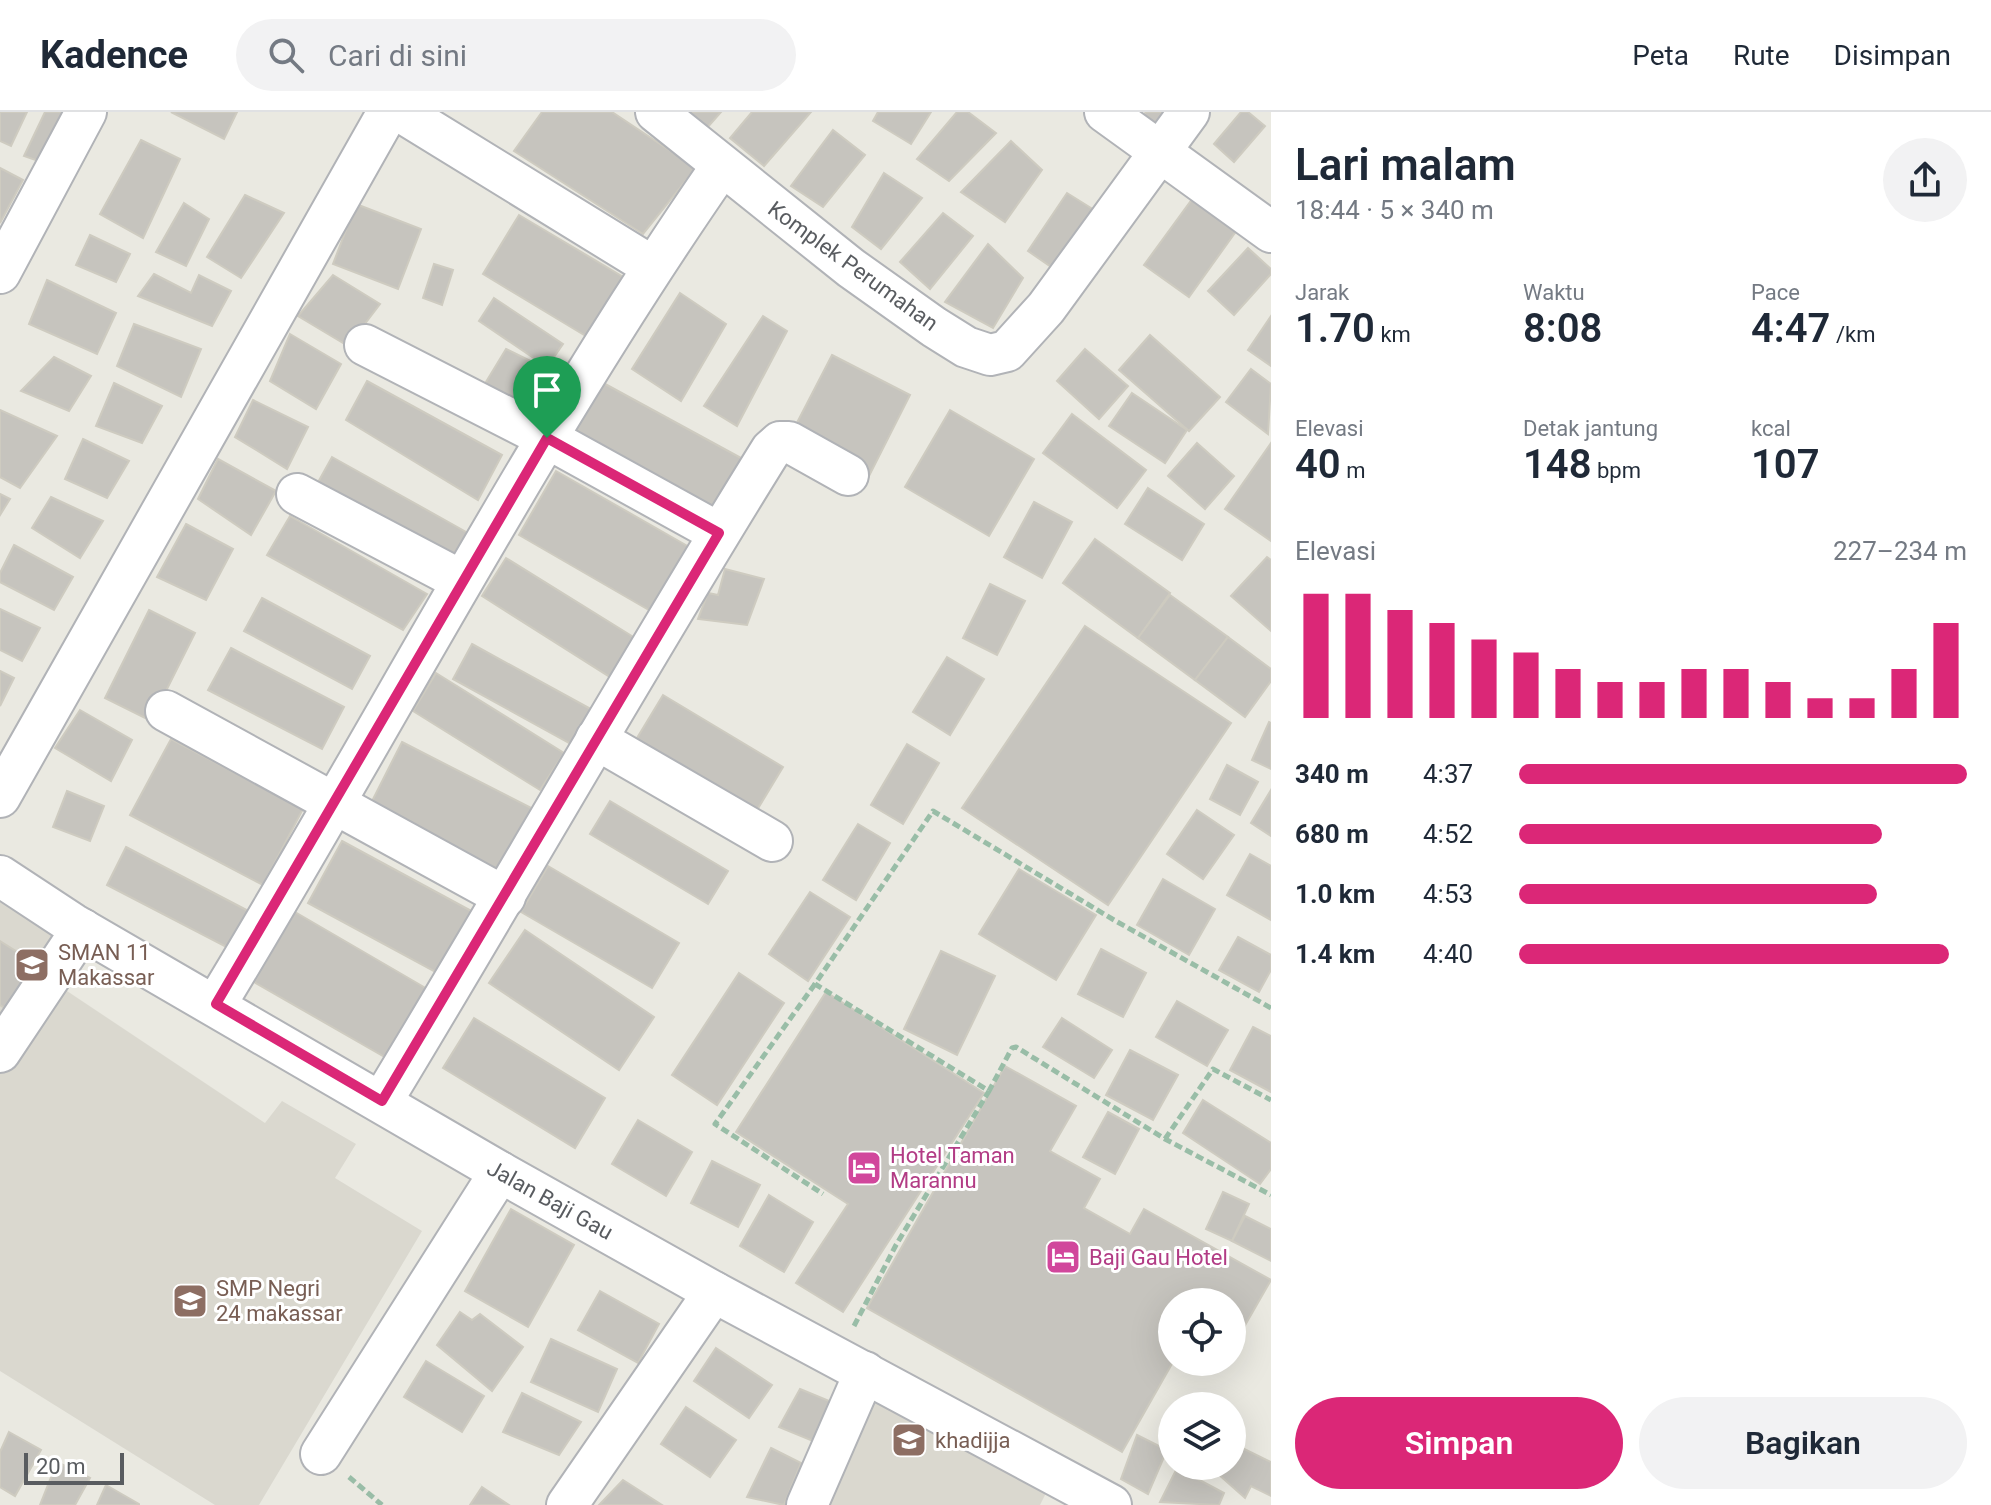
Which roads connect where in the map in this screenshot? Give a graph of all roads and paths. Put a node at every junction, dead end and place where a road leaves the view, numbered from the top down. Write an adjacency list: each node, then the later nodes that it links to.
1 (86, 112): 11 (street)
2 (388, 112): 20 (street)
3 (401, 112): 10 (street)
4 (656, 112): 8 (street, Komplek Perumahan)
5 (1105, 112): 7 (street)
6 (1189, 112): 7 (street)
7 (1158, 151): 8 (street, Komplek Perumahan); 9 (street)
8 (721, 167): 10 (street)
9 (1271, 232)
10 (653, 267): 13 (street)
11 (0, 273)
12 (365, 345): 13 (street)
13 (547, 438): 16 (street); 17 (street)
14 (848, 475): 16 (street)
15 (297, 494): 17 (street)
16 (719, 533): 19 (street)
17 (462, 581): 21 (street)
18 (166, 711): 21 (street)
19 (596, 739): 22 (street); 24 (street)
20 (0, 797)
21 (334, 802): 24 (street); 27 (street)
22 (772, 841)
23 (0, 876): 25 (street, Jalan Baji Gau)
24 (505, 897): 32 (street)
25 (82, 929): 27 (street, Jalan Baji Gau); 29 (street)
26 (815, 984): 28 (path); 30 (path); 35 (path)
27 (216, 1004): 32 (street, Jalan Baji Gau)
28 (1271, 1008)
29 (0, 1052)
30 (989, 1091): 33 (path); 38 (path)
31 (1271, 1100): 33 (path)
32 (382, 1101): 34 (street, Jalan Baji Gau)
33 (1165, 1139): 36 (path)
34 (500, 1172): 37 (street, Jalan Baji Gau); 39 (street)
35 (823, 1194)
36 (1271, 1195)
37 (714, 1292): 38 (street, Jalan Baji Gau); 40 (street)
38 (852, 1364): 41 (street); 42 (street, Jalan Baji Gau)
39 (321, 1454)
40 (567, 1505)
41 (807, 1505)
42 (1111, 1505)

